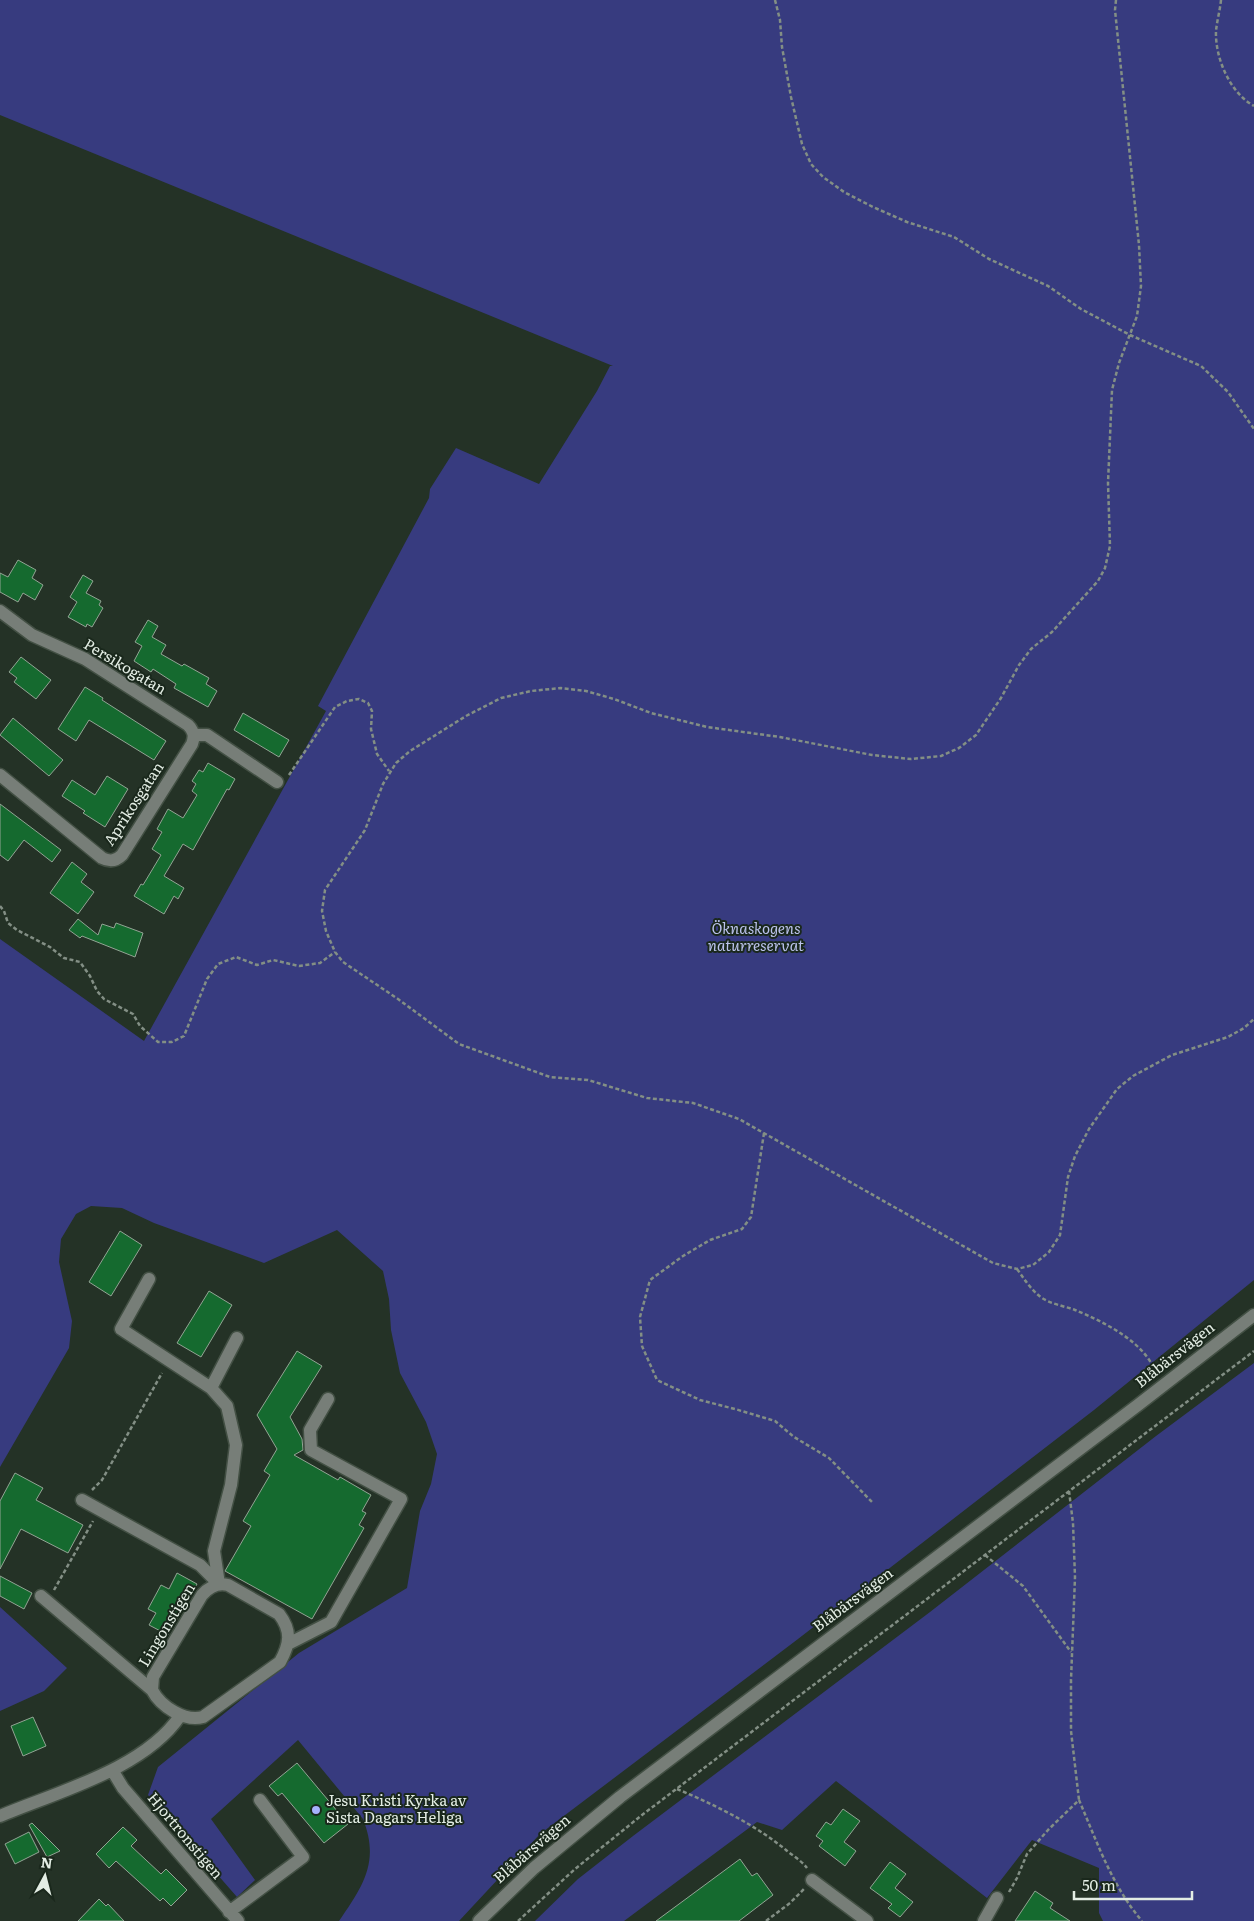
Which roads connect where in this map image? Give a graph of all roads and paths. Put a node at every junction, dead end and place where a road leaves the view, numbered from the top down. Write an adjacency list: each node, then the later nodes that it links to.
1 (775, 0): 5 (path)
2 (1116, 0): 5 (path)
3 (1221, 0): 4 (path)
4 (1254, 106)
5 (1130, 335): 6 (path); 9 (path)
6 (1254, 429)
7 (0, 611): 8 (street, Persikogatan)
8 (193, 739): 10 (street, Aprikosgatan); 11 (street)
9 (390, 771): 11 (path); 13 (path)
10 (0, 775)
11 (277, 782)
12 (0, 906): 13 (path)
13 (335, 952): 15 (path)
14 (1254, 1019): 16 (path)
15 (764, 1133): 16 (path); 27 (path)
16 (1017, 1269): 23 (path)
17 (149, 1279): 21 (street)
18 (1254, 1315): 23 (street, Blåbärsvägen)
19 (237, 1338): 22 (street)
20 (1254, 1351): 25 (path)
21 (169, 1360): 22 (street); 26 (path)
22 (212, 1388): 30 (street)
23 (1159, 1388): 44 (street, Blåbärsvägen)
24 (328, 1399): 32 (street)
25 (1069, 1491): 29 (path); 33 (path)
26 (82, 1500): 28 (street)
27 (873, 1503)
28 (94, 1507): 30 (street); 31 (path)
29 (985, 1555): 33 (path); 37 (path)
30 (219, 1584): 32 (street, Lingonstigen); 34 (street, Lingonstigen)
31 (44, 1598): 34 (street, Lingonstigen)
32 (288, 1644): 35 (street)
33 (1072, 1653): 39 (path)
34 (152, 1690): 35 (street, Lingonstigen)
35 (180, 1716): 36 (street)
36 (112, 1770): 40 (street); 43 (street, Hjortronstigen)
37 (677, 1789): 41 (path); 45 (path)
38 (260, 1800): 43 (street)
39 (1079, 1800): 42 (path); 49 (path)
40 (0, 1816)
41 (812, 1880): 46 (path); 47 (street)
42 (997, 1898): 48 (street)
43 (233, 1916)
44 (479, 1921)
45 (518, 1921)
46 (766, 1921)
47 (867, 1921)
48 (984, 1921)
49 (1142, 1921)

